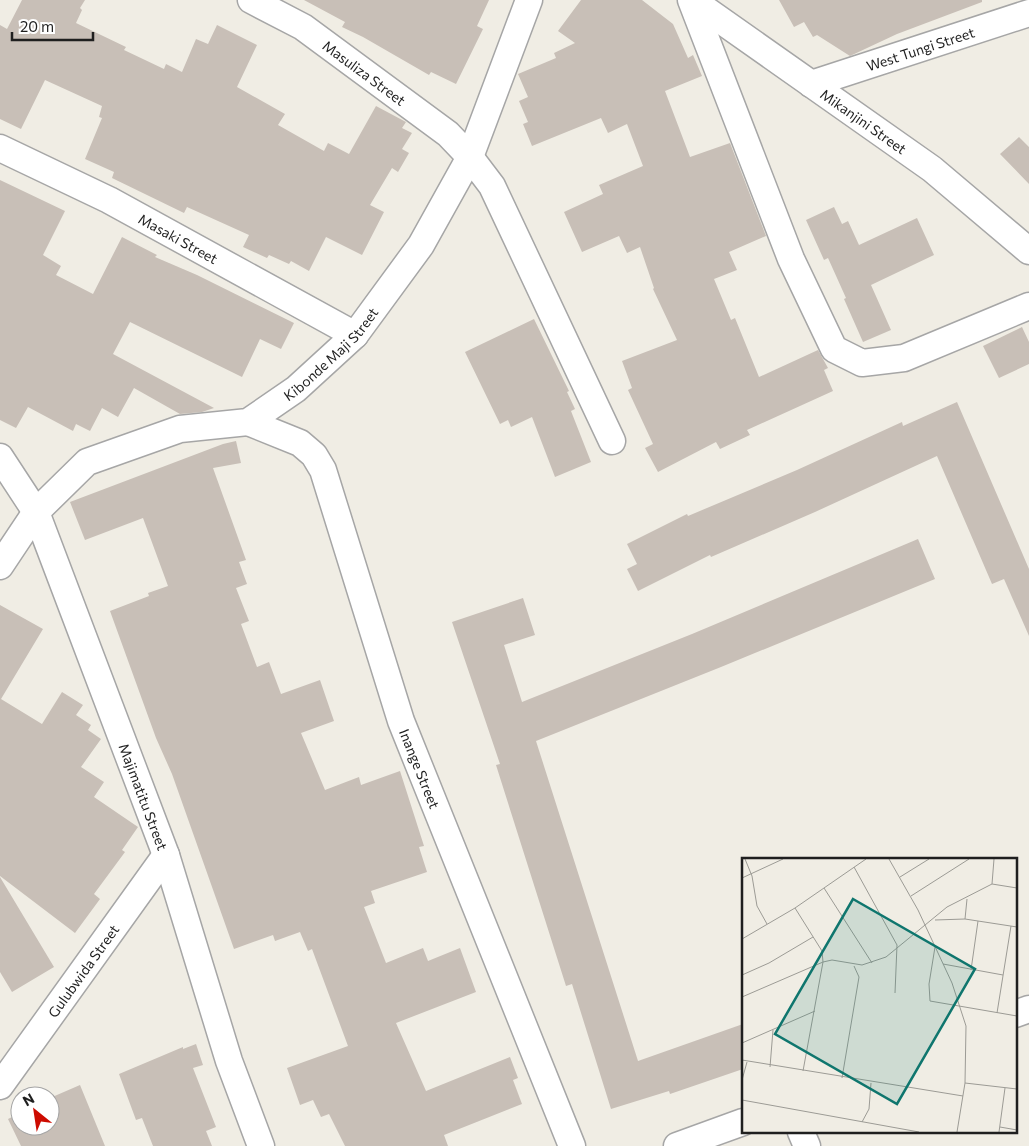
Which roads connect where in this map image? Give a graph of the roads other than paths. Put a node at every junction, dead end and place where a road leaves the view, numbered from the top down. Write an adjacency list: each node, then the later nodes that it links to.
1 (251, 0): 7 (street, Masuliza Street)
2 (529, 0): 7 (street, Kibonde Maji Street)
3 (692, 0): 5 (street, Mikanjini Street); 9 (street)
4 (1014, 10): 5 (street, West Tungi Street)
5 (812, 84): 8 (street, Mikanjini Street)
6 (0, 148): 10 (street, Masaki Street)
7 (470, 157): 10 (street, Kibonde Maji Street); 12 (street, Masuliza Street)
8 (1029, 251)
9 (1029, 306)
10 (355, 335): 11 (street, Kibonde Maji Street)
11 (248, 422): 14 (street, Kibonde Maji Street); 23 (street, Inange Street)
12 (612, 441)
13 (0, 457): 14 (street, Majimatitu Street)
14 (36, 512): 15 (street, Kibonde Maji Street); 16 (street, Majimatitu Street)
15 (0, 566)
16 (166, 855): 19 (street, Gulubwida Street); 22 (street, Majimatitu Street)
17 (1029, 1009): 18 (street)
18 (1016, 1014)
19 (0, 1086)
20 (742, 1122): 24 (street)
21 (802, 1134): 25 (street)
22 (261, 1146)
23 (572, 1146)
24 (677, 1146)
25 (808, 1146)

